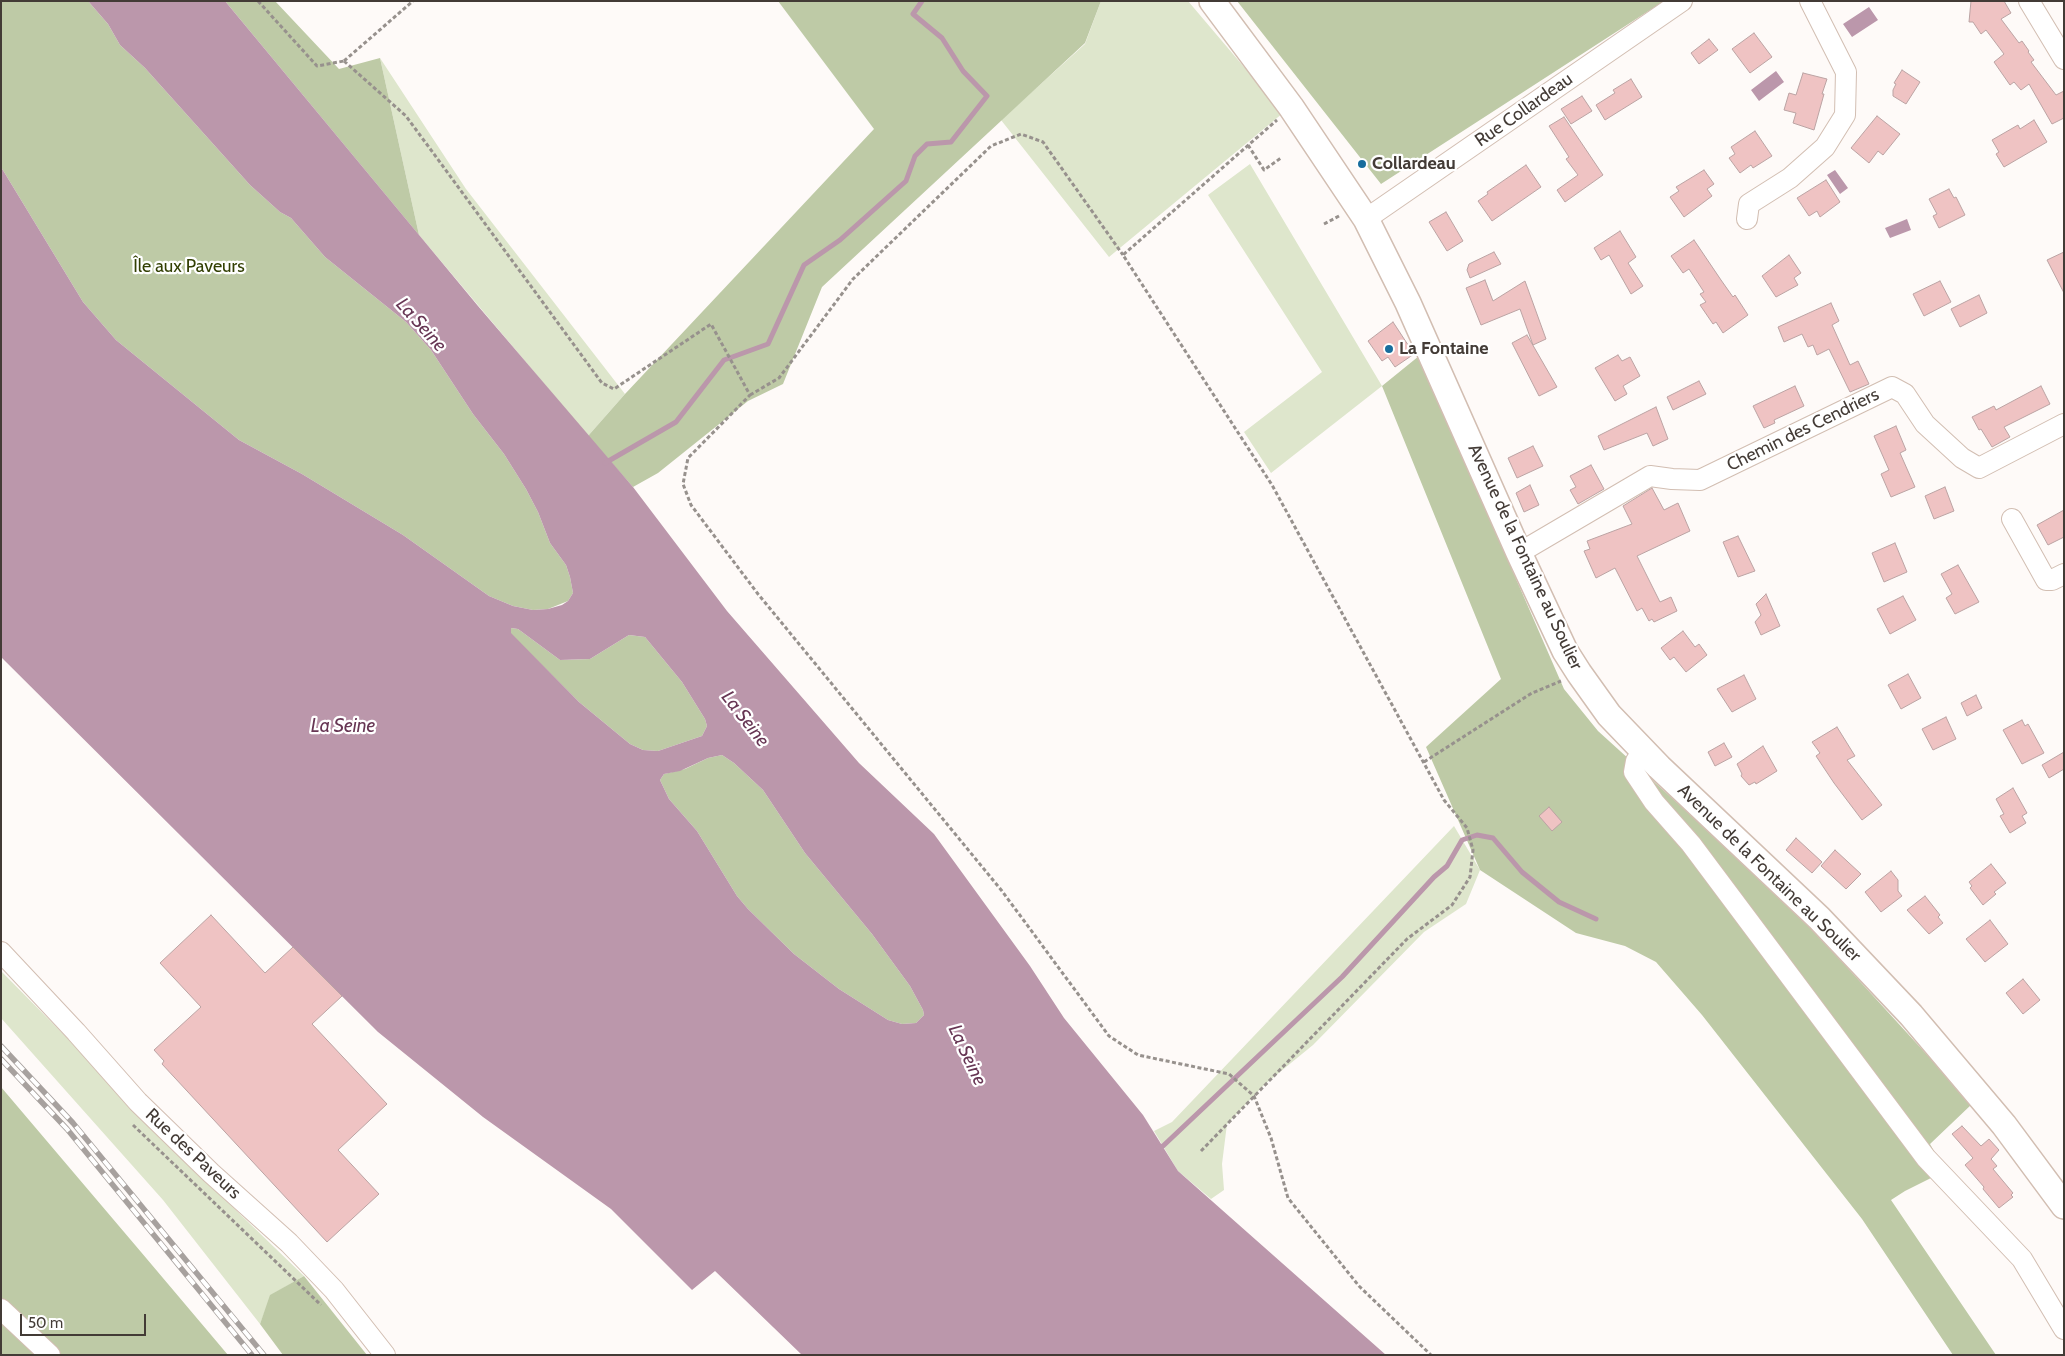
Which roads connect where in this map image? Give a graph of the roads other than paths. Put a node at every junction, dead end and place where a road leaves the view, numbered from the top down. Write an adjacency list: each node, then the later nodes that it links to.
1 (1212, 1): 6 (main road, Avenue de la Fontaine au Soulier)
2 (1682, 1): 6 (street, Rue Collardeau)
3 (1810, 1): 7 (street)
4 (2029, 1): 5 (street)
5 (2064, 59)
6 (1355, 216): 10 (main road, Avenue de la Fontaine au Soulier)
7 (1747, 219)
8 (2064, 424): 10 (street, Chemin des Cendriers)
9 (2012, 519): 11 (street)
10 (1519, 553): 12 (main road, Avenue de la Fontaine au Soulier)
11 (2064, 574)
12 (1643, 750): 14 (main road, Avenue de la Fontaine au Soulier); 16 (street)
13 (1, 952): 18 (street, Rue des Paveurs)
14 (2064, 1206)
15 (1, 1309): 17 (street)
16 (2064, 1329)
17 (50, 1355)
18 (385, 1355)

